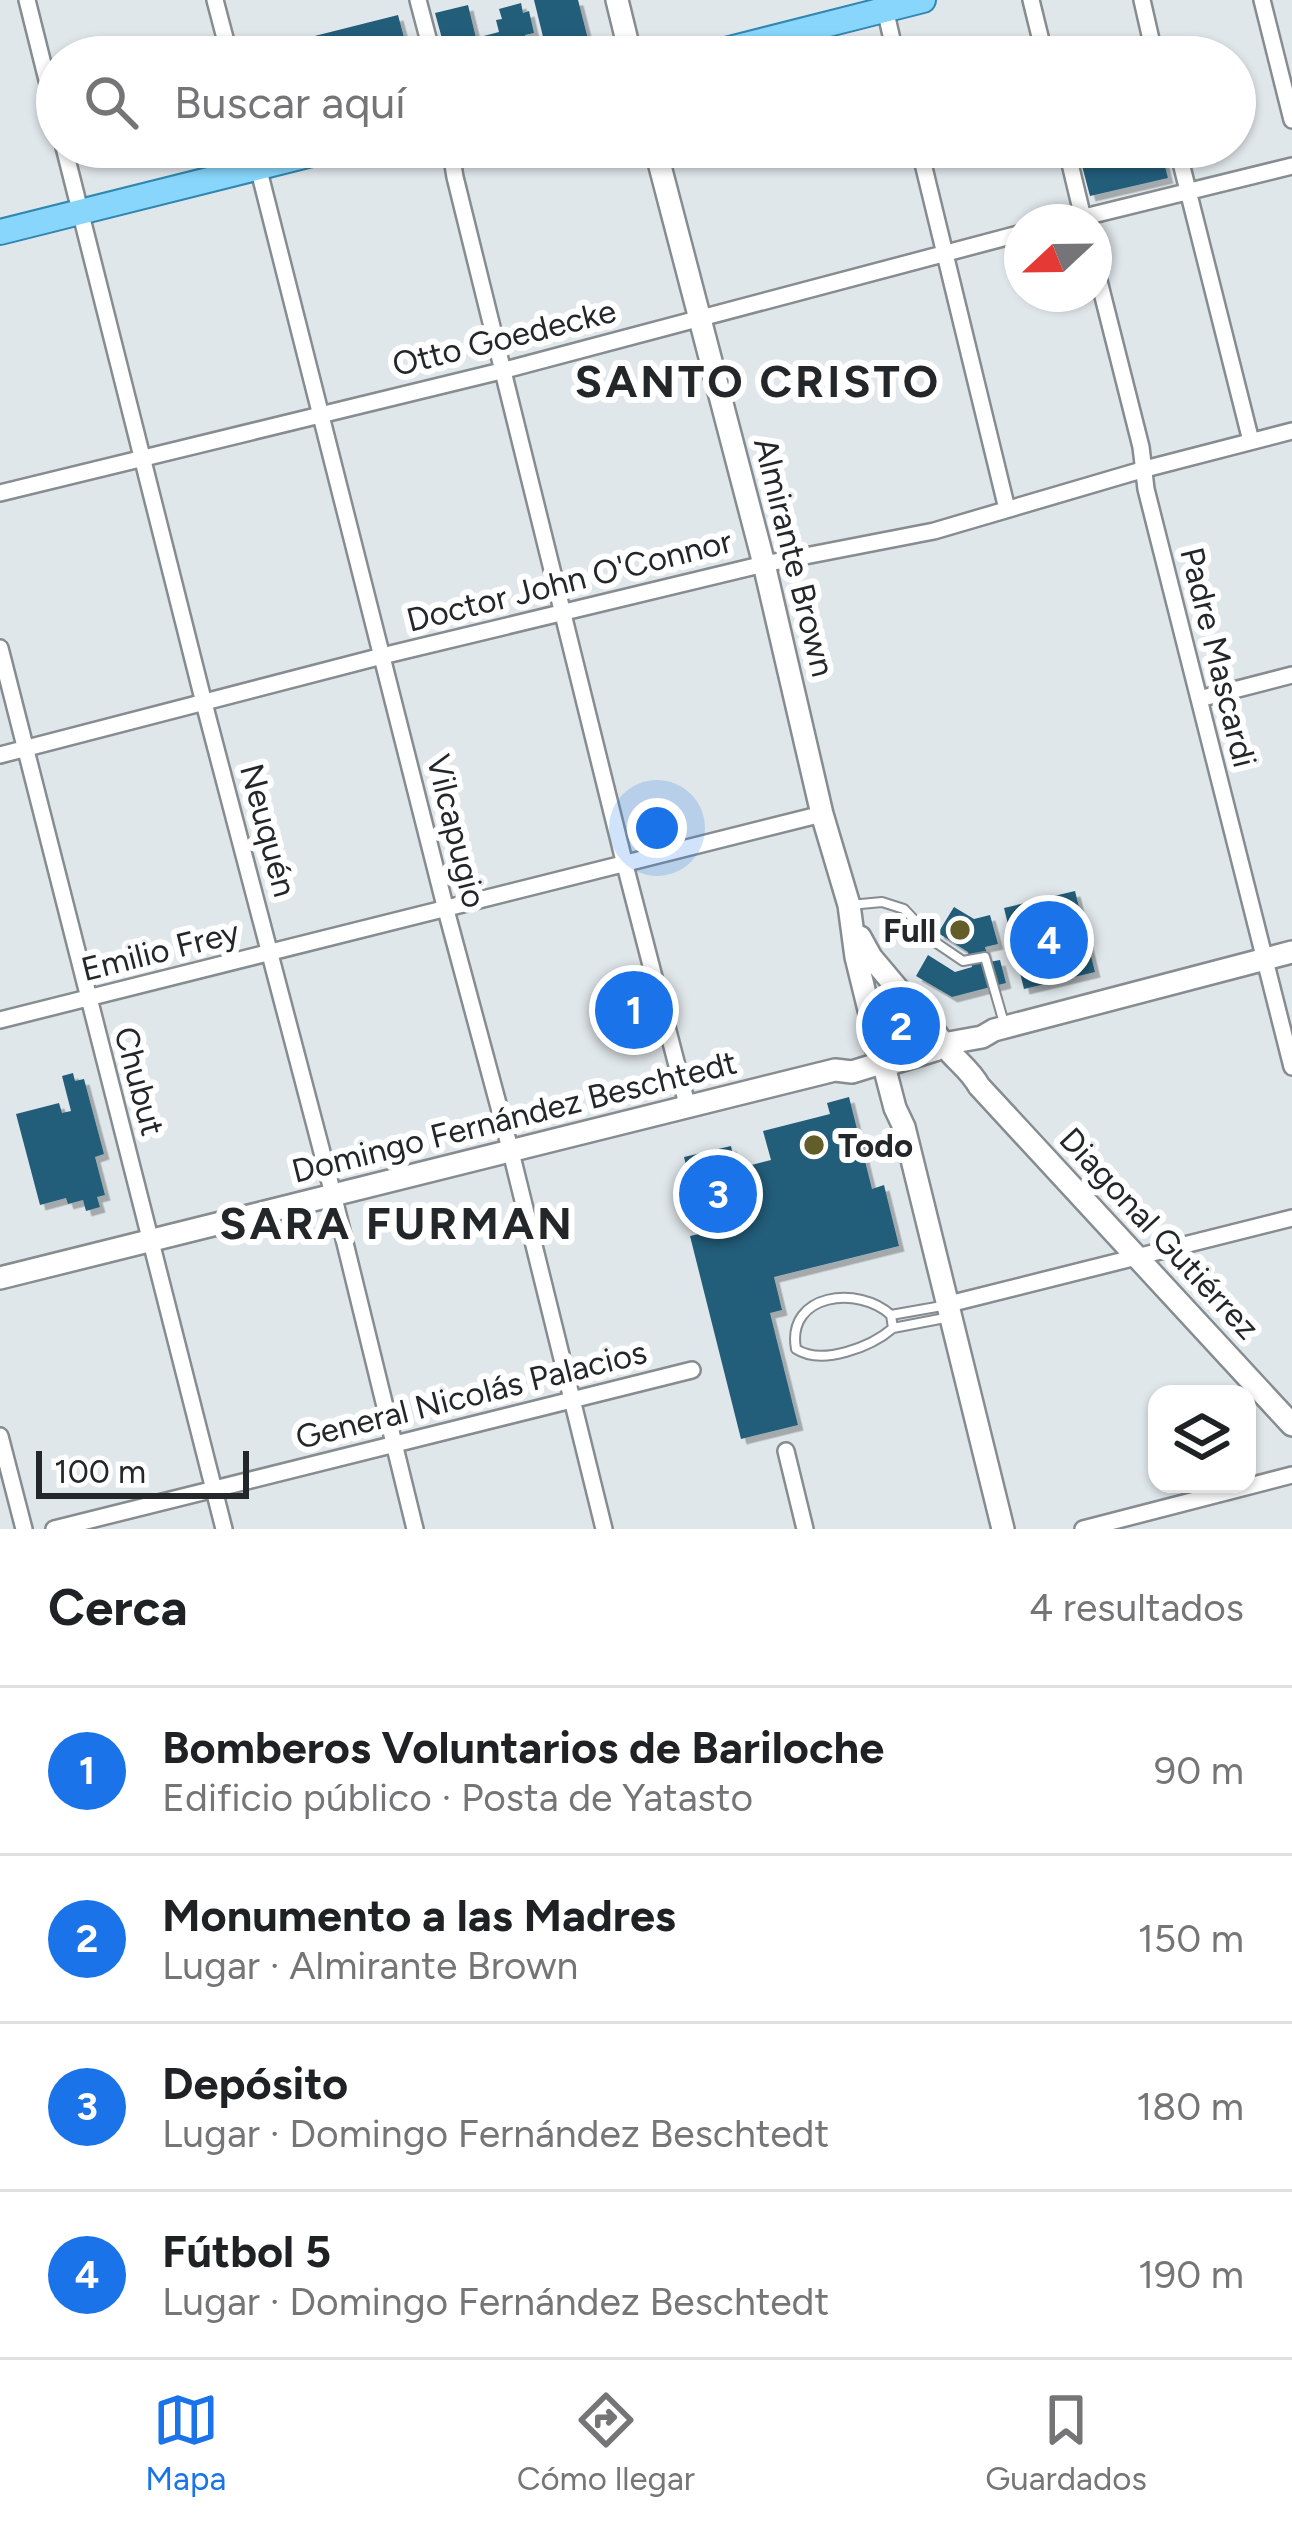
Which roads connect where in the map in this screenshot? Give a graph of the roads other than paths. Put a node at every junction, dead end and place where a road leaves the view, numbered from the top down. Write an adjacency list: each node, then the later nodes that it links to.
1 (27, 0): 11 (street)
2 (215, 0): 12 (street)
3 (418, 0): 13 (street)
4 (617, 0): 14 (street)
5 (923, 0): 9 (main road)
6 (1031, 0): 17 (street)
7 (1142, 0): 18 (street)
8 (1262, 0): 19 (street)
9 (885, 9): 10 (main road); 16 (street)
10 (831, 11): 15 (main road)
11 (36, 36)
12 (224, 36)
13 (427, 36)
14 (626, 36)
15 (759, 36)
16 (891, 36)
17 (1040, 36)
18 (1150, 36)
19 (1292, 120)
20 (1292, 166): 29 (street)
21 (69, 168): 31 (street, Neuquén)
22 (221, 168): 31 (main road)
23 (259, 168): 39 (street, Vilcapugio)
24 (453, 168): 38 (street)
25 (661, 168): 37 (street, Almirante Brown)
26 (924, 168): 35 (street)
27 (1071, 168): 30 (street)
28 (1182, 168): 29 (street)
29 (1188, 193): 32 (street); 41 (street)
30 (1079, 204)
31 (80, 212): 33 (main road); 42 (street, Neuquén)
32 (1112, 212)
33 (0, 232)
34 (1004, 238): 35 (street, Otto Goedecke)
35 (945, 253): 37 (street, Otto Goedecke); 45 (street)
36 (1106, 312): 43 (street, Padre Mascardi)
37 (700, 318): 38 (street, Otto Goedecke); 46 (street, Almirante Brown)
38 (501, 371): 39 (street, Otto Goedecke); 47 (street)
39 (320, 414): 42 (street, Otto Goedecke); 49 (street, Vilcapugio)
40 (1292, 431): 41 (street, Doctor John O'Connor)
41 (1251, 442): 43 (street, Doctor John O'Connor)
42 (142, 457): 44 (street, Otto Goedecke); 52 (street, Neuquén)
43 (1144, 469): 45 (street, Doctor John O'Connor); 51 (street, Padre Mascardi)
44 (0, 494)
45 (1007, 509): 46 (street, Doctor John O'Connor)
46 (764, 564): 47 (street, Doctor John O'Connor); 55 (street, Almirante Brown)
47 (563, 614): 49 (street, Doctor John O'Connor); 56 (street)
48 (0, 648): 53 (street, Chubut)
49 (382, 656): 52 (street, Doctor John O'Connor); 58 (street, Vilcapugio)
50 (1292, 675): 51 (street)
51 (1199, 699): 61 (street, Padre Mascardi)
52 (204, 703): 53 (street, Doctor John O'Connor); 60 (street, Neuquén)
53 (26, 749): 54 (street, Doctor John O'Connor); 62 (street, Chubut)
54 (0, 755)
55 (822, 814): 56 (street, Emilio Frey); 57 (street, Almirante Brown)
56 (625, 865): 58 (street, Emilio Frey); 72 (street)
57 (850, 909): 63 (street, Almirante Brown); 66 (lane); 67 (street, Almirante Brown)
58 (446, 910): 60 (street, Emilio Frey); 73 (street, Vilcapugio)
59 (1292, 952): 61 (street)
60 (270, 954): 62 (street, Emilio Frey); 74 (street, Neuquén)
61 (1264, 960): 66 (street); 70 (street, Padre Mascardi)
62 (88, 998): 64 (street, Emilio Frey); 76 (street, Chubut)
63 (908, 1001): 65 (street, Almirante Brown); 67 (street, Domingo Fernández Beschtedt)
64 (0, 1020)
65 (929, 1022): 66 (street); 68 (street, Diagonal Gutiérrez)
66 (999, 1028): 68 (street)
67 (873, 1030): 69 (street, Almirante Brown); 71 (street, Domingo Fernández Beschtedt)
68 (940, 1046): 69 (street, Domingo Fernández Beschtedt); 77 (street, Diagonal Gutiérrez)
69 (890, 1063): 71 (street, Domingo Fernández Beschtedt); 79 (street)
70 (1292, 1067)
71 (835, 1070): 72 (street, Domingo Fernández Beschtedt)
72 (688, 1108): 73 (street, Domingo Fernández Beschtedt)
73 (512, 1151): 74 (street, Domingo Fernández Beschtedt); 83 (street, Vilcapugio)
74 (333, 1194): 76 (street, Domingo Fernández Beschtedt); 86 (street, Neuquén)
75 (1292, 1218): 77 (street)
76 (151, 1240): 78 (street, Domingo Fernández Beschtedt); 89 (street, Chubut)
77 (1136, 1255): 79 (street); 84 (street, Diagonal Gutiérrez)
78 (0, 1278)
79 (951, 1310): 80 (lane); 81 (lane); 96 (street)
80 (891, 1315): 81 (lane); 81 (lane)
81 (893, 1328)
82 (692, 1370): 83 (street, General Nicolás Palacios)
83 (572, 1400): 86 (street, General Nicolás Palacios); 94 (street, Vilcapugio)
84 (1292, 1425)
85 (0, 1436): 90 (street)
86 (394, 1444): 89 (street, General Nicolás Palacios); 93 (street, Neuquén)
87 (786, 1450): 95 (street)
88 (1292, 1474): 97 (street)
89 (214, 1489): 91 (street, General Nicolás Palacios); 92 (street, Chubut)
90 (24, 1529)
91 (54, 1529)
92 (224, 1529)
93 (415, 1529)
94 (604, 1529)
95 (806, 1529)
96 (1003, 1529)
97 (1083, 1529)

